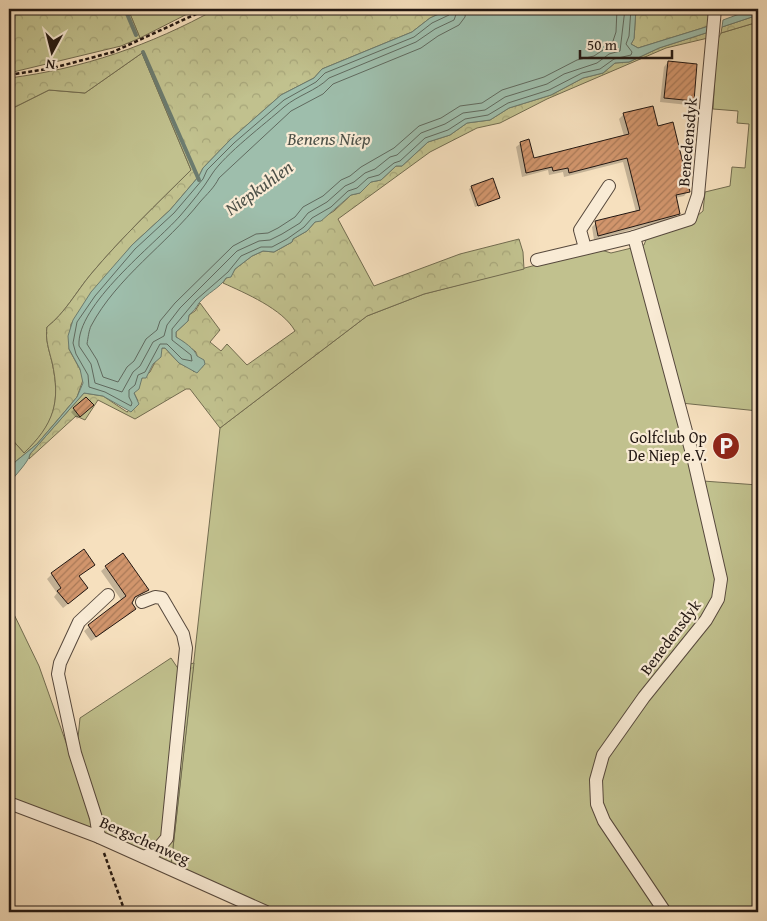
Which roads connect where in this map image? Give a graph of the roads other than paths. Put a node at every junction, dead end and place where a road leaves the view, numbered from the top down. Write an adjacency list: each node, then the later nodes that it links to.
1 (715, 11): 3 (street, Benedensdyk)
2 (609, 186): 4 (street)
3 (634, 237): 4 (street, Benedensdyk); 12 (street, Benedensdyk)
4 (586, 248): 5 (street, Benedensdyk)
5 (537, 260)
6 (108, 595): 9 (street)
7 (142, 602): 10 (street)
8 (9, 803): 9 (street, Bergschenweg)
9 (99, 837): 10 (street, Bergschenweg)
10 (144, 857): 11 (street, Bergschenweg)
11 (266, 912)
12 (666, 912)

